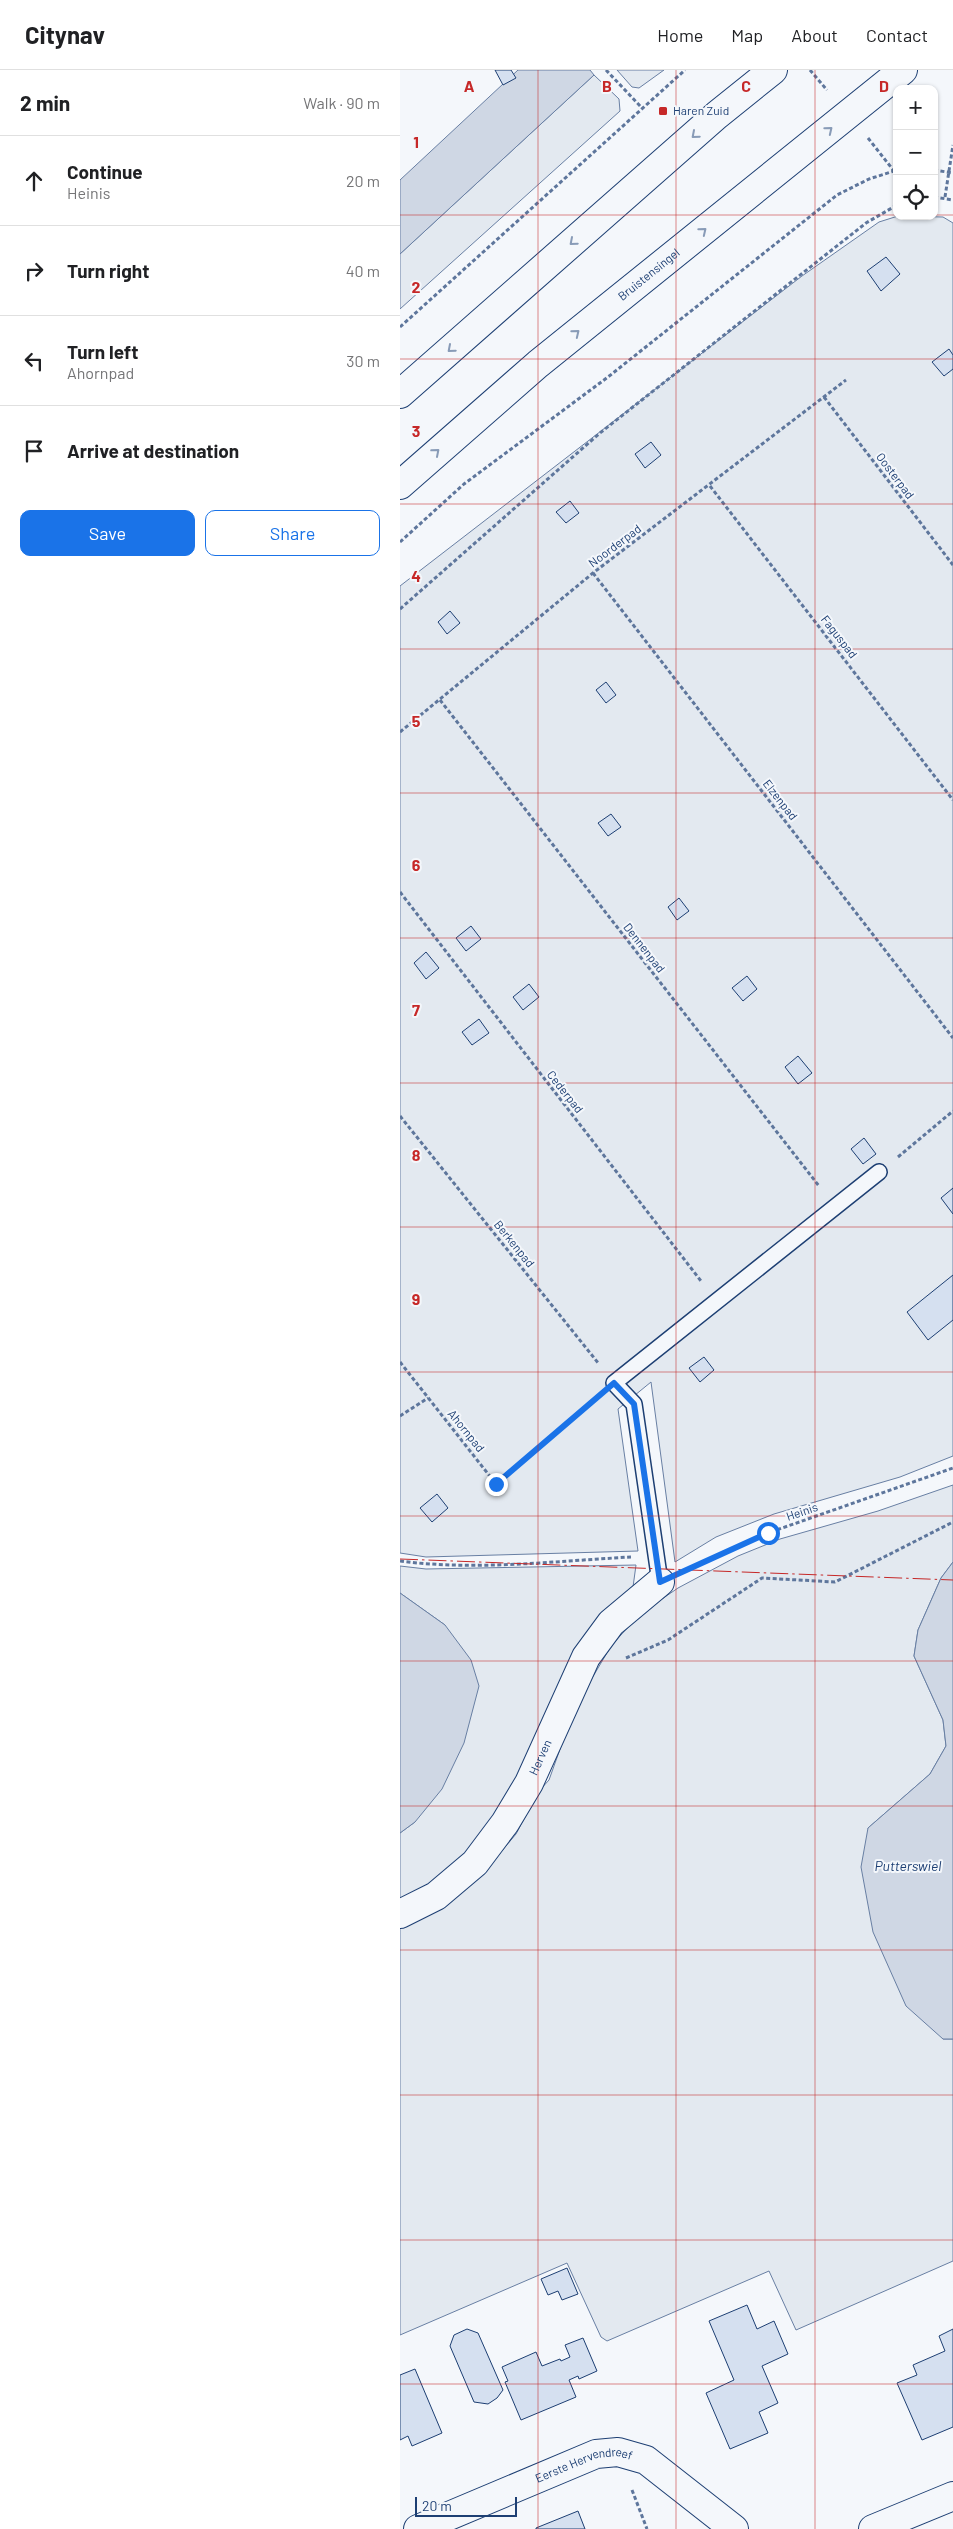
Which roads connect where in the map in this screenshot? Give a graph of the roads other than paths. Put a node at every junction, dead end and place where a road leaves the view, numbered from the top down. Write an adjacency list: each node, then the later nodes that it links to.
1 (773, 70): 3 (main road, one-way to 3)
2 (903, 70): 4 (main road, Bruistensingel, one-way to 2)
3 (400, 394)
4 (400, 485)
5 (879, 1172): 6 (lane)
6 (658, 1569): 7 (main road, Herven)
7 (400, 1914)
8 (953, 2496): 11 (main road)
9 (418, 2529): 10 (main road, Eerste Hervendreef)
10 (734, 2529)
11 (873, 2529)

